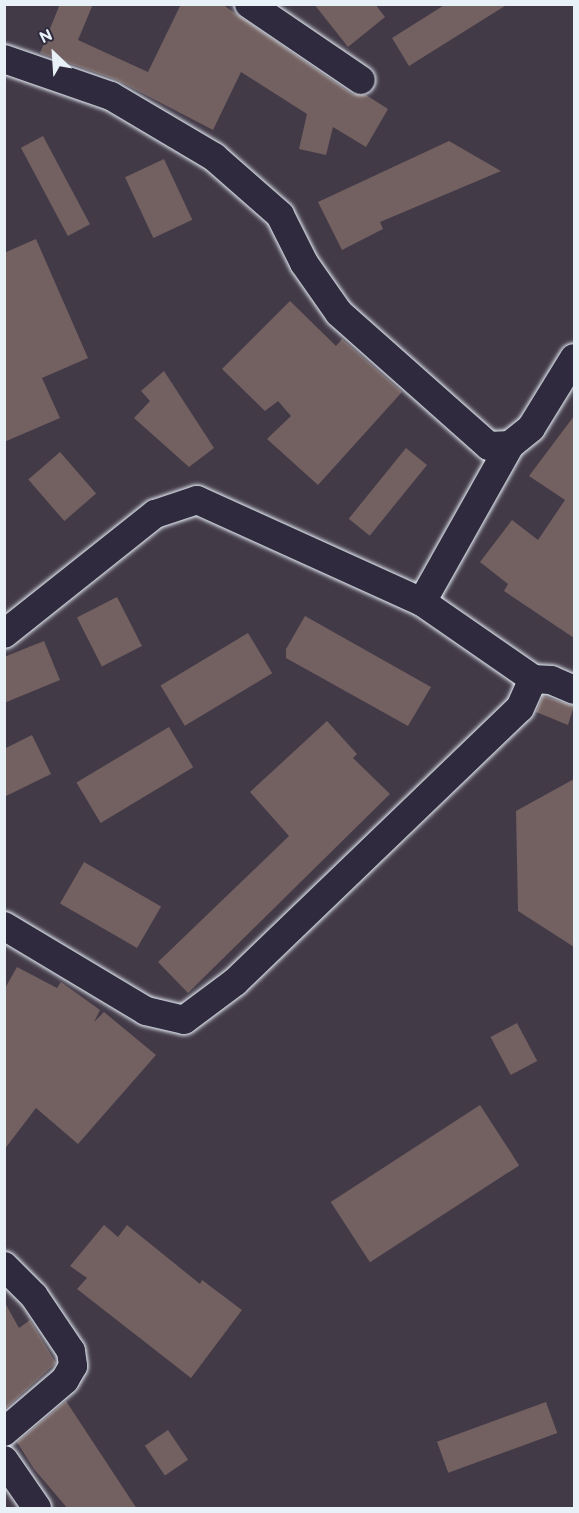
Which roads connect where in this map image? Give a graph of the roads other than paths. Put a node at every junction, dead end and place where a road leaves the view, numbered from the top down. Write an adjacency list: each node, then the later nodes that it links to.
1 (249, 4): 3 (street)
2 (4, 59): 5 (street)
3 (361, 80)
4 (574, 358): 5 (street)
5 (510, 445): 6 (street)
6 (422, 602): 7 (street); 8 (street)
7 (4, 634)
8 (533, 680): 9 (street); 10 (street)
9 (574, 690)
10 (4, 926)
11 (4, 1266): 12 (street)
12 (4, 1432)
13 (4, 1460): 14 (street)
14 (37, 1509)

